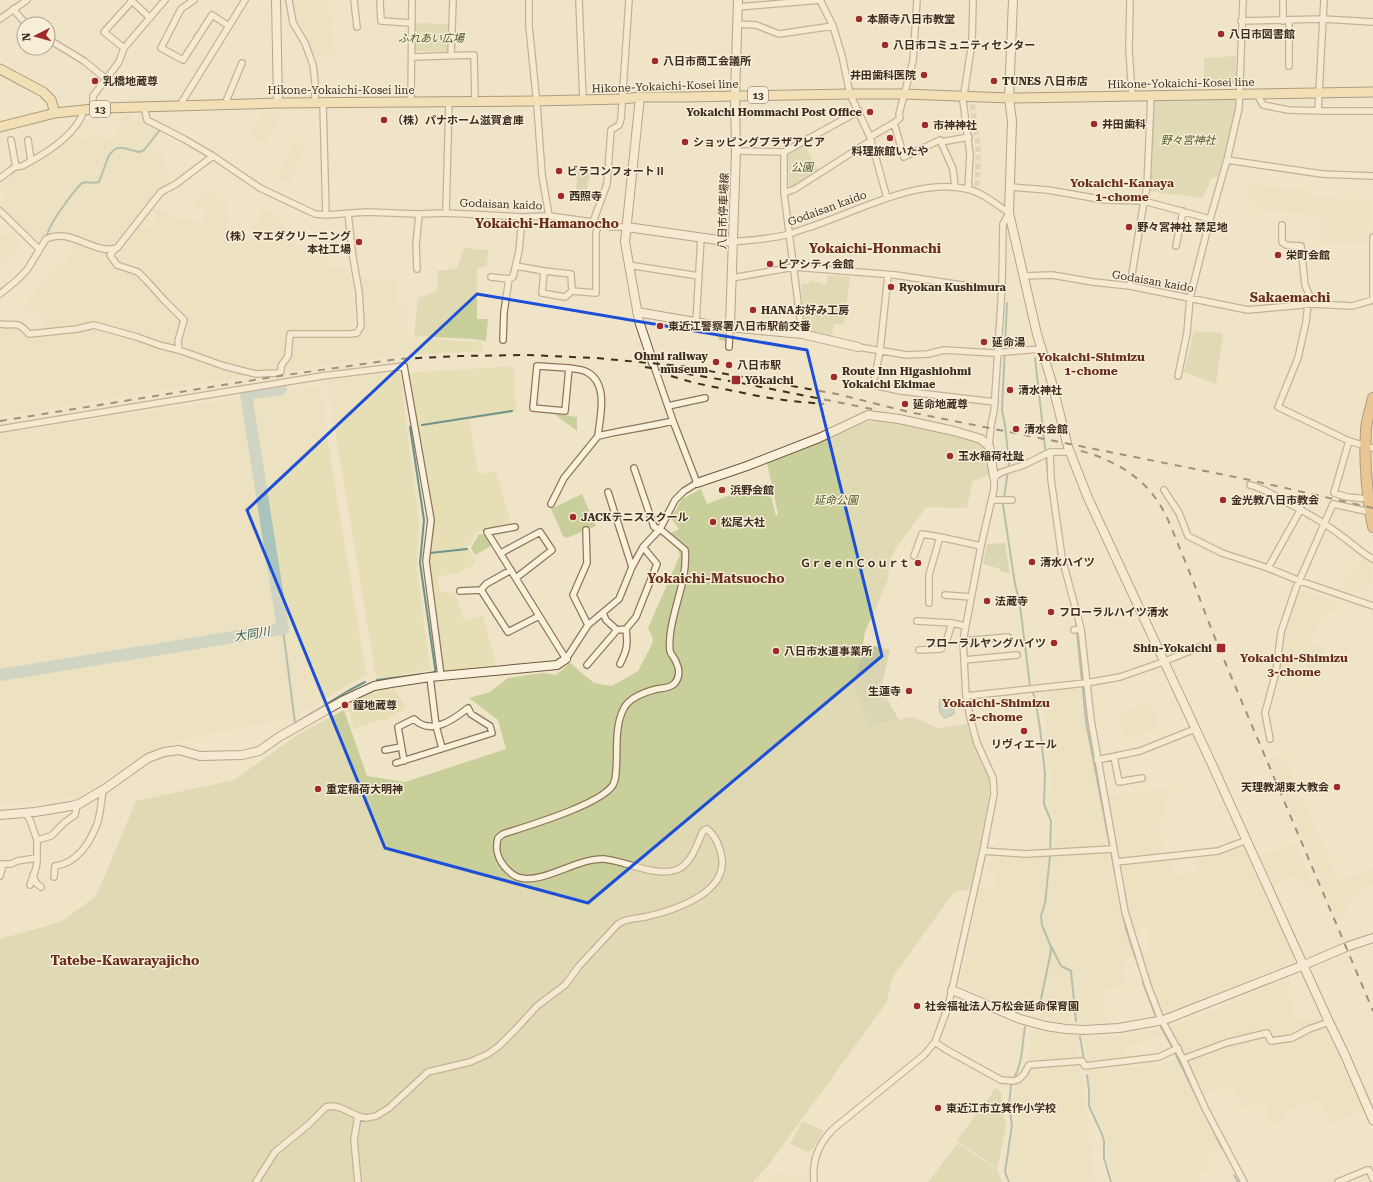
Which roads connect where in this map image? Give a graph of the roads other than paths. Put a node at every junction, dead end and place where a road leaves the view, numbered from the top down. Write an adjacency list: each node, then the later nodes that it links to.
1 (25, 0): 24 (street)
2 (131, 0): 26 (street); 38 (street)
3 (165, 0): 26 (street)
4 (194, 0): 34 (street)
5 (245, 0): 34 (street)
6 (276, 0): 63 (street)
7 (290, 0): 64 (street)
8 (354, 0): 36 (street)
9 (380, 0): 32 (street)
10 (412, 0): 32 (street)
11 (453, 0): 39 (street)
12 (529, 0): 60 (street)
13 (579, 0): 58 (street)
14 (629, 0): 57 (street)
15 (820, 0): 23 (street); 35 (street)
16 (917, 0): 48 (street)
17 (973, 0): 52 (street)
18 (1013, 0): 56 (street)
19 (1130, 0): 53 (street)
20 (1243, 0): 29 (street)
21 (1283, 0): 30 (street)
22 (1324, 0): 28 (street)
23 (738, 3): 33 (street, 八日市停車場線)
24 (13, 9): 25 (street); 27 (street)
25 (19, 16)
26 (150, 18): 38 (street)
27 (0, 19)
28 (1322, 20): 30 (street); 31 (street); 46 (street)
29 (1241, 21): 30 (street); 49 (street)
30 (1286, 21): 42 (street)
31 (1373, 22)
32 (411, 23): 40 (street)
33 (738, 24): 35 (street); 51 (street, 八日市停車場線)
34 (229, 26): 66 (street)
35 (833, 26): 47 (street)
36 (357, 27)
37 (56, 44): 44 (street)
38 (124, 48): 44 (street)
39 (451, 55): 40 (street); 62 (street)
40 (412, 56): 61 (street)
41 (242, 63): 65 (street)
42 (1289, 66)
43 (0, 68): 72 (main road)
44 (106, 79): 68 (street)
45 (1373, 92): 46 (main road, Hikone-Yokaichi-Kosei line / 13)
46 (1318, 93): 50 (main road, Hikone-Yokaichi-Kosei line / 13); 69 (street)
47 (850, 94): 48 (main road, Hikone-Yokaichi-Kosei line / 13); 51 (main road, Hikone-Yokaichi-Kosei line / 13); 70 (street)
48 (904, 94): 52 (main road, Hikone-Yokaichi-Kosei line / 13); 73 (street)
49 (1239, 94): 50 (main road, Hikone-Yokaichi-Kosei line / 13); 54 (main road, Hikone-Yokaichi-Kosei line / 13); 83 (street)
50 (1257, 94): 69 (street)
51 (735, 96): 55 (main road, Hikone-Yokaichi-Kosei line / 13); 80 (street, 八日市停車場線)
52 (964, 96): 56 (main road, Hikone-Yokaichi-Kosei line / 13); 75 (street)
53 (1132, 96): 54 (main road, Hikone-Yokaichi-Kosei line / 13); 56 (main road, Hikone-Yokaichi-Kosei line / 13)
54 (1151, 96): 93 (street)
55 (640, 97): 57 (main road, Hikone-Yokaichi-Kosei line / 13); 106 (street)
56 (1009, 98): 89 (street)
57 (622, 99): 58 (main road, Hikone-Yokaichi-Kosei line / 13); 104 (street)
58 (583, 100): 60 (main road, Hikone-Yokaichi-Kosei line / 13)
59 (449, 101): 61 (main road, Hikone-Yokaichi-Kosei line / 13); 62 (main road, Hikone-Yokaichi-Kosei line / 13); 97 (street)
60 (536, 101): 62 (main road, Hikone-Yokaichi-Kosei line / 13); 101 (street)
61 (410, 102): 64 (main road, Hikone-Yokaichi-Kosei line / 13)
62 (475, 102)
63 (278, 103): 64 (main road, Hikone-Yokaichi-Kosei line / 13); 65 (main road, Hikone-Yokaichi-Kosei line / 13)
64 (319, 103): 100 (street)
65 (225, 104): 66 (main road, Hikone-Yokaichi-Kosei line / 13)
66 (180, 105): 67 (main road, Hikone-Yokaichi-Kosei line / 13)
67 (144, 107): 68 (main road, Hikone-Yokaichi-Kosei line / 13); 82 (street, Godaisan kaido)
68 (88, 110): 72 (main road, Hikone-Yokaichi-Kosei line / 13); 84 (street)
69 (1318, 110): 71 (street)
70 (859, 111): 76 (street); 81 (street)
71 (1373, 111)
72 (55, 113): 74 (main road, Hikone-Yokaichi-Kosei line)
73 (894, 123): 76 (street); 79 (street)
74 (0, 127)
75 (969, 137): 79 (street); 90 (street)
76 (870, 139): 91 (street); 92 (street)
77 (11, 140): 85 (street)
78 (28, 140): 84 (street)
79 (941, 142): 88 (street)
80 (736, 150): 81 (street); 110 (street, 八日市停車場線)
81 (784, 152): 91 (street)
82 (213, 156): 100 (street, Godaisan kaido); 112 (street)
83 (1227, 160): 86 (street); 103 (street)
84 (31, 161): 85 (street)
85 (16, 166): 87 (street)
86 (1373, 176)
87 (0, 178)
88 (955, 187): 90 (street, Godaisan kaido); 92 (street, Godaisan kaido)
89 (1010, 187): 93 (street); 98 (street)
90 (968, 189): 98 (street, Godaisan kaido)
91 (784, 193): 107 (street)
92 (887, 198): 107 (street, Godaisan kaido)
93 (1144, 201): 95 (street); 125 (street)
94 (0, 211): 113 (street)
95 (1183, 211): 103 (street); 111 (street)
96 (348, 213): 99 (street, Godaisan kaido); 100 (street, Godaisan kaido); 141 (street)
97 (446, 213): 99 (street, Godaisan kaido); 102 (street, Godaisan kaido)
98 (1009, 213): 121 (street); 126 (street)
99 (419, 214): 117 (street)
100 (326, 215)
101 (549, 216): 102 (street, Godaisan kaido); 104 (street, Godaisan kaido)
102 (522, 217): 115 (street)
103 (1210, 219): 129 (street)
104 (596, 222): 106 (street, Godaisan kaido); 127 (street)
105 (1282, 225): 131 (street)
106 (627, 227): 109 (street, Godaisan kaido); 114 (street)
107 (789, 234): 110 (street, Godaisan kaido); 116 (street)
108 (1373, 237): 130 (street)
109 (701, 238): 110 (street, Godaisan kaido); 119 (street)
110 (732, 242): 123 (street, 八日市停車場線)
111 (1176, 246)
112 (116, 248): 113 (street); 141 (street)
113 (39, 249): 128 (street)
114 (628, 265): 119 (street); 132 (street)
115 (516, 266): 118 (street); 124 (street)
116 (794, 267): 120 (street); 123 (street); 136 (street)
117 (417, 269)
118 (544, 271): 127 (street); 127 (street)
119 (699, 276): 133 (street)
120 (888, 276): 126 (street); 142 (street)
121 (1023, 276): 125 (street, Godaisan kaido); 140 (street)
122 (491, 277): 124 (street)
123 (732, 278): 135 (street, 八日市停車場線)
124 (509, 279): 137 (street)
125 (1130, 286): 129 (street, Godaisan kaido)
126 (1002, 287): 143 (street)
127 (572, 291)
128 (0, 294)
129 (1190, 298): 131 (street, Godaisan kaido); 146 (street)
130 (1373, 300): 131 (street, Godaisan kaido)
131 (1310, 304): 154 (street)
132 (637, 312): 133 (street); 144 (street)
133 (696, 322): 135 (street)
134 (0, 324): 141 (street)
135 (730, 326): 136 (street); 138 (street)
136 (802, 334): 139 (street)
137 (503, 340)
138 (729, 347)
139 (858, 347): 142 (street)
140 (1041, 349): 143 (street); 158 (street)
141 (179, 350)
142 (880, 351): 143 (street); 149 (street)
143 (998, 352): 149 (street)
144 (654, 362): 150 (street)
145 (568, 368): 145 (street); 153 (street)
146 (1178, 376)
147 (705, 398): 150 (street)
148 (1373, 398): 156 (highway)
149 (995, 402): 155 (street)
150 (668, 406): 151 (street)
151 (673, 421): 153 (street); 161 (street)
152 (0, 429): 213 (street)
153 (598, 436): 168 (street)
154 (1349, 441): 156 (street); 165 (street)
155 (989, 446): 160 (street); 161 (street)
156 (1370, 447): 165 (highway)
157 (1050, 452): 158 (street); 160 (street); 200 (street)
158 (1070, 452): 210 (street)
159 (634, 468): 174 (street)
160 (994, 477): 166 (street)
161 (697, 483): 174 (street)
162 (1250, 485): 169 (street)
163 (1164, 490): 183 (street)
164 (608, 492): 182 (street)
165 (1368, 499): 170 (highway)
166 (992, 500): 167 (street); 177 (street)
167 (1012, 500)
168 (551, 504)
169 (1300, 509): 171 (street); 183 (street)
170 (1370, 512): 171 (street); 173 (highway)
171 (1325, 524): 181 (street); 186 (street)
172 (515, 527): 179 (street)
173 (1373, 527)
174 (660, 529): 178 (street); 252 (street)
175 (586, 530): 197 (street)
176 (940, 537): 177 (street); 180 (street); 191 (street)
177 (981, 546): 190 (street)
178 (643, 547): 182 (street); 199 (street)
179 (501, 553): 184 (street); 185 (street)
180 (914, 556)
181 (1373, 559)
182 (632, 567): 193 (street)
183 (1268, 568): 186 (street)
184 (511, 570): 185 (street); 187 (street)
185 (516, 578): 194 (street)
186 (1300, 581): 192 (street); 219 (street)
187 (481, 590): 188 (street); 194 (street)
188 (460, 591)
189 (945, 596): 190 (street)
190 (972, 597): 198 (street)
191 (929, 603)
192 (1373, 606)
193 (603, 613): 197 (street); 201 (street)
194 (539, 616): 208 (street)
195 (916, 621): 196 (street)
196 (952, 623): 198 (street); 206 (street)
197 (588, 625): 208 (street)
198 (965, 626): 204 (street)
199 (626, 629): 201 (street); 211 (street)
200 (1081, 629): 202 (street); 215 (street)
201 (618, 630): 212 (street)
202 (1074, 630)
203 (1008, 637): 204 (street)
204 (963, 641): 209 (street)
205 (1202, 646): 210 (street)
206 (919, 650)
207 (1017, 655): 209 (street)
208 (566, 659): 213 (street)
209 (964, 660): 216 (street)
210 (1163, 662): 215 (street); 218 (street)
211 (620, 664)
212 (587, 665)
213 (441, 676): 214 (street)
214 (430, 678): 217 (street); 228 (street)
215 (1086, 683): 216 (street); 225 (street)
216 (966, 696): 235 (street)
217 (436, 726): 220 (street); 221 (street); 221 (street)
218 (1195, 729): 223 (street); 233 (street)
219 (1270, 739)
220 (401, 747): 222 (street); 224 (street)
221 (442, 748): 224 (street)
222 (385, 750)
223 (1114, 757): 225 (street); 227 (street)
224 (404, 760): 226 (street)
225 (1097, 760): 234 (street)
226 (396, 763)
227 (1142, 778)
228 (104, 790): 229 (street); 241 (street)
229 (77, 805): 230 (street); 232 (street)
230 (24, 813): 231 (street); 232 (street)
231 (0, 815)
232 (37, 840): 236 (street)
233 (1247, 840): 237 (street); 245 (street)
234 (1113, 849): 235 (street); 237 (street)
235 (983, 851): 246 (street)
236 (37, 858): 238 (street); 239 (street)
237 (1116, 862): 247 (street)
238 (2, 864): 240 (street)
239 (33, 875): 242 (street); 243 (street)
240 (0, 876)
241 (54, 876)
242 (30, 885)
243 (41, 887)
244 (1373, 938): 245 (street)
245 (1304, 965): 247 (street); 248 (street)
246 (952, 990): 247 (street); 249 (street)
247 (1162, 1020): 250 (street)
248 (1329, 1022): 251 (street); 253 (street)
249 (935, 1042): 250 (street); 257 (street)
250 (1178, 1048): 251 (street)
251 (1183, 1059): 258 (street)
252 (358, 1116): 255 (street); 256 (street)
253 (1373, 1120)
254 (1373, 1178): 259 (street)
255 (256, 1182)
256 (358, 1182)
257 (814, 1182)
258 (1244, 1182)
259 (1338, 1182)

